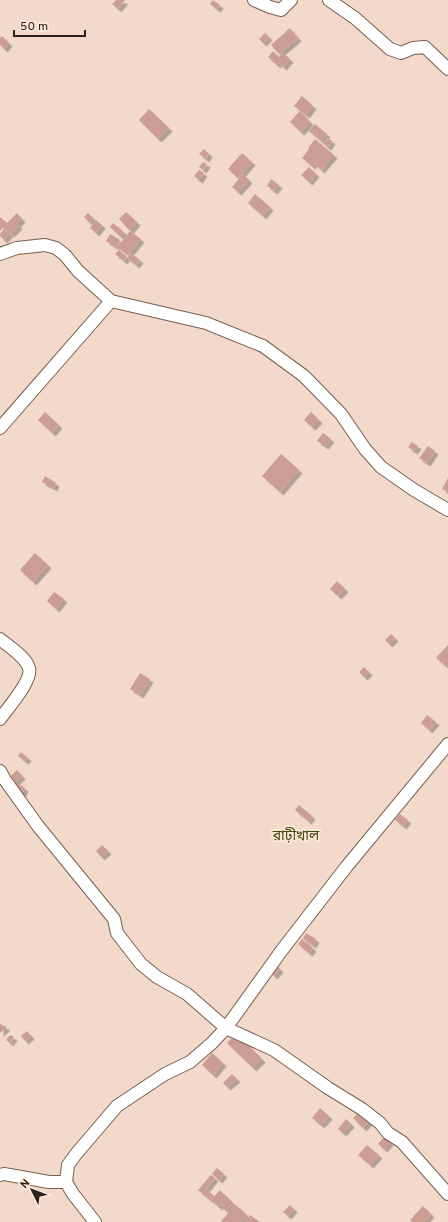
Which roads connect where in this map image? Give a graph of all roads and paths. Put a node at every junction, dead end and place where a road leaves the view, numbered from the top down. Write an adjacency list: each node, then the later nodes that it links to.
1 (254, 0): 2 (street)
2 (291, 0)
3 (329, 0): 4 (street)
4 (448, 69)
5 (0, 254): 6 (street)
6 (110, 301): 7 (street); 8 (street)
7 (0, 428)
8 (448, 510)
9 (0, 639): 10 (street)
10 (0, 719)
11 (448, 744): 13 (street)
12 (0, 771): 13 (street)
13 (226, 1028): 15 (street); 16 (street)
14 (2, 1174): 15 (street)
15 (66, 1182): 17 (street)
16 (448, 1194)
17 (95, 1222)

